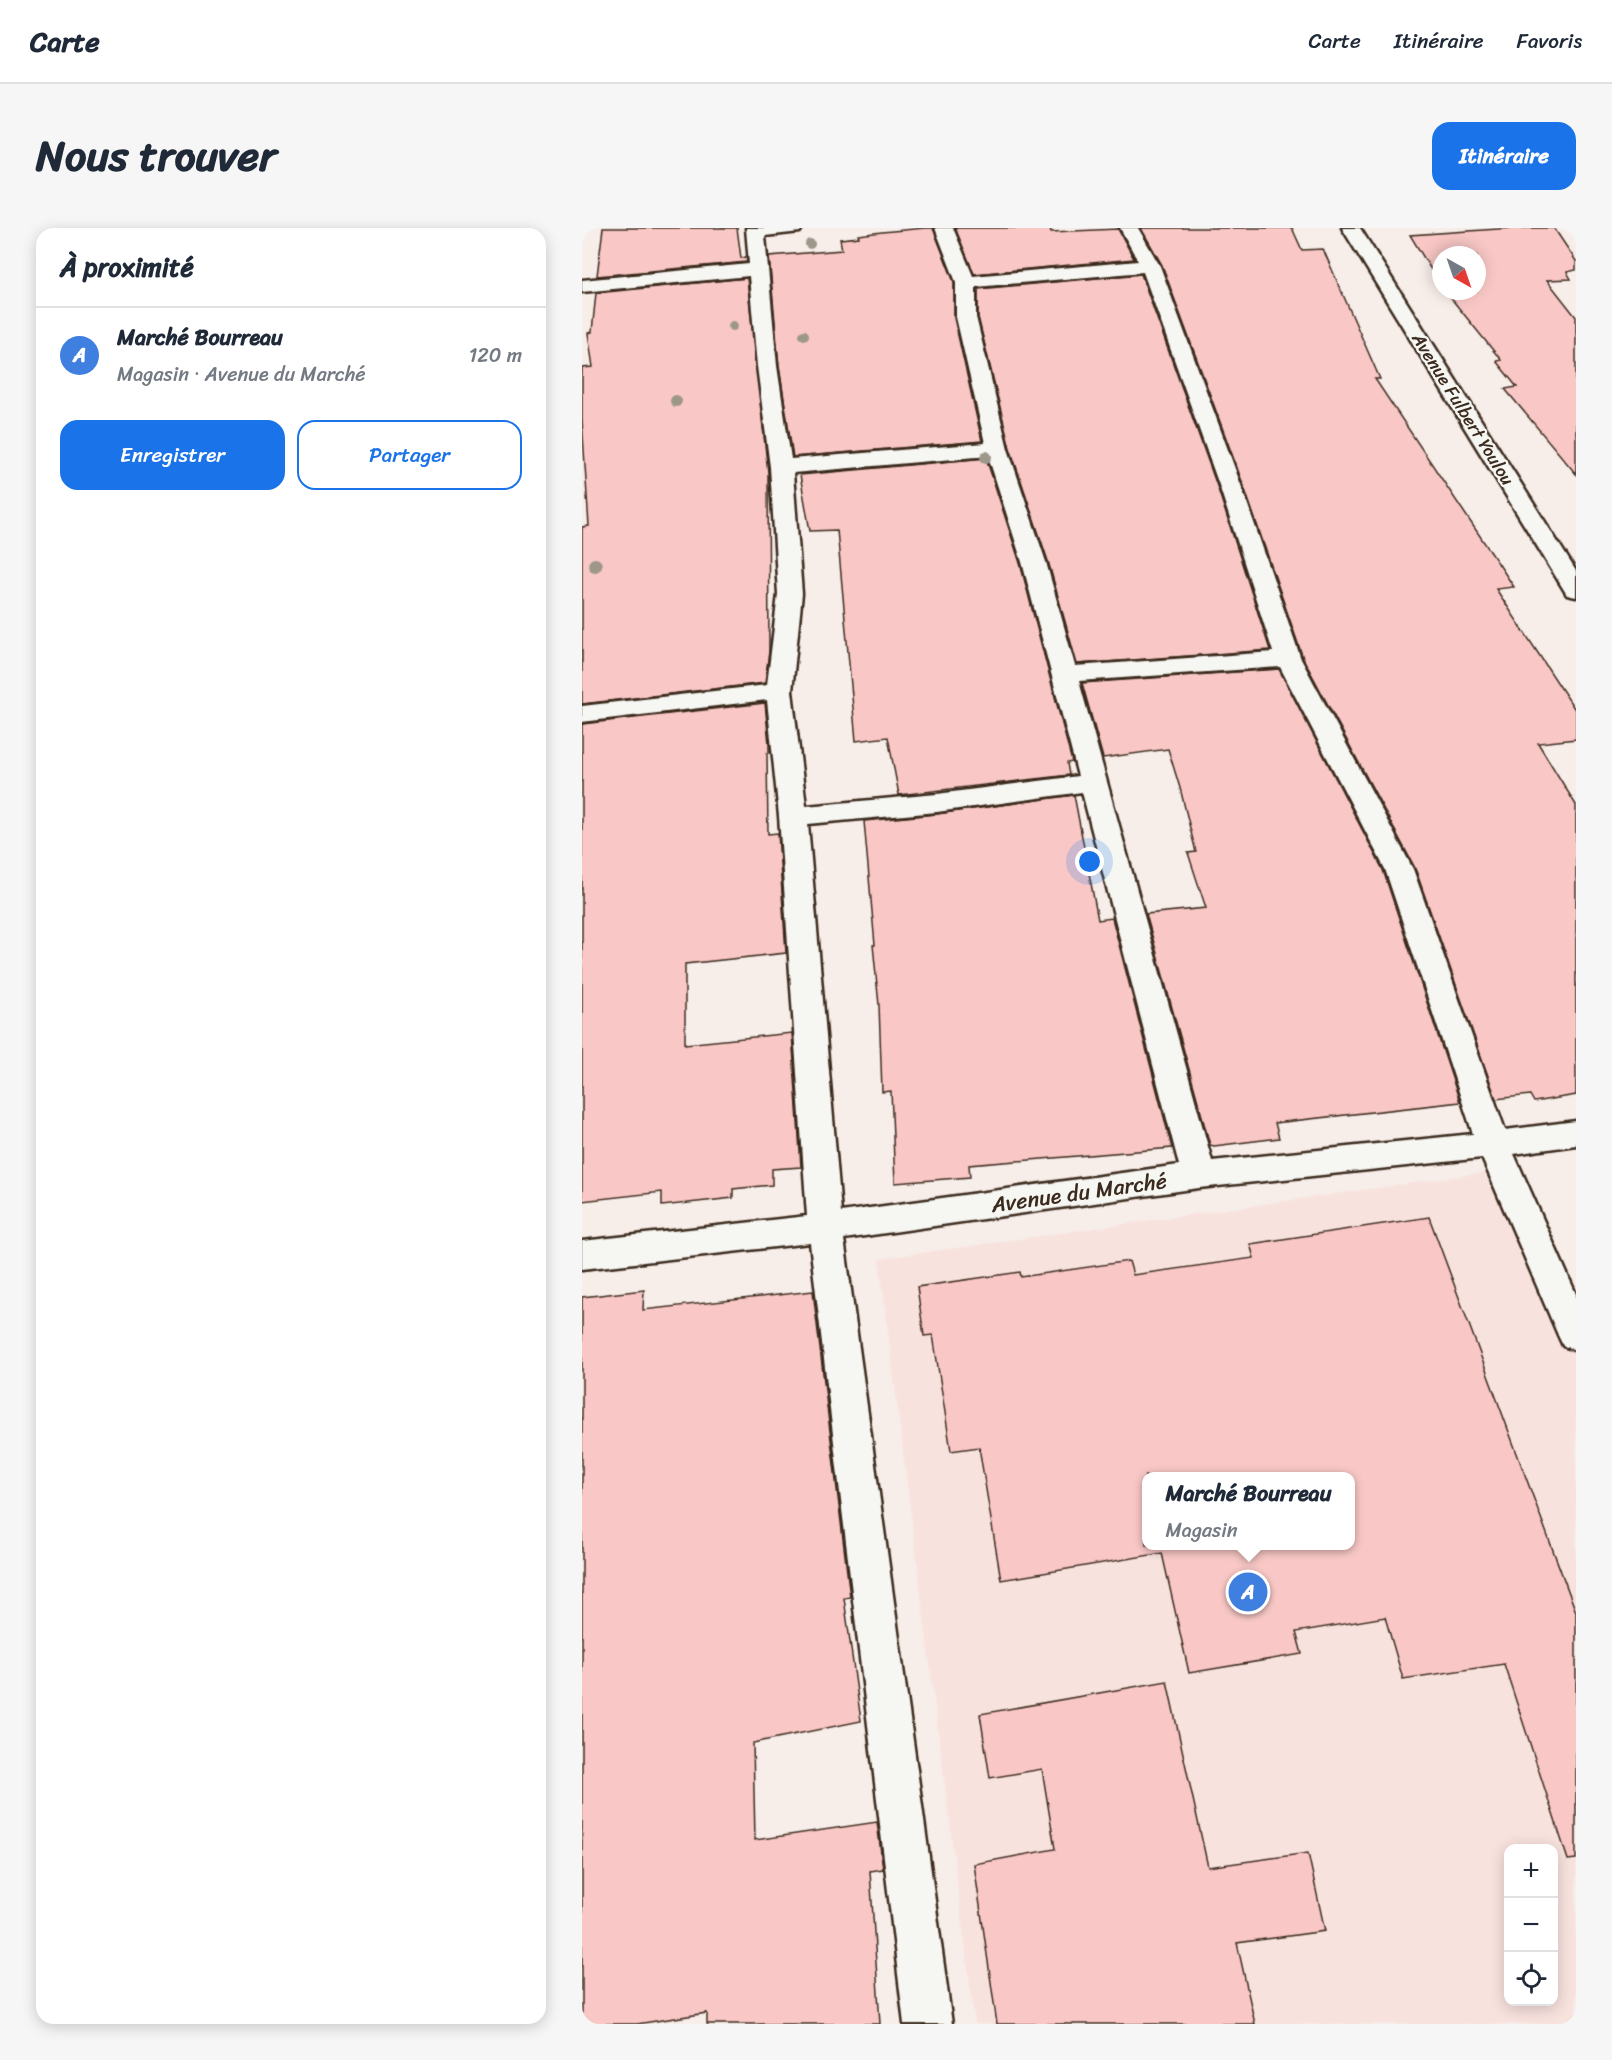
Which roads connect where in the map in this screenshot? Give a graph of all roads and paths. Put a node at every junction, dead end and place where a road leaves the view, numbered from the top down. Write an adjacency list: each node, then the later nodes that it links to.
1 (793, 228): 5 (street)
2 (944, 228): 8 (street)
3 (1129, 228): 6 (street)
4 (1351, 228): 12 (street, Avenue Fulbert Youlou)
5 (755, 230): 7 (street)
6 (1150, 267): 8 (street); 13 (street)
7 (757, 269): 9 (street); 11 (street)
8 (966, 282): 10 (street)
9 (582, 286)
10 (997, 449): 11 (street); 14 (street)
11 (781, 467): 15 (street)
12 (1576, 590)
13 (1288, 659): 14 (street); 20 (street)
14 (1065, 674): 17 (street)
15 (778, 691): 16 (street); 18 (street)
16 (582, 714)
17 (1094, 782): 18 (street); 21 (street)
18 (793, 816): 22 (street)
19 (1576, 1133): 20 (street, Avenue du Marché)
20 (1493, 1144): 21 (street, Avenue du Marché); 24 (street)
21 (1199, 1175): 22 (street, Avenue du Marché)
22 (825, 1228): 23 (street, Avenue du Marché); 25 (street)
23 (582, 1255)
24 (1576, 1335)
25 (928, 2024)

